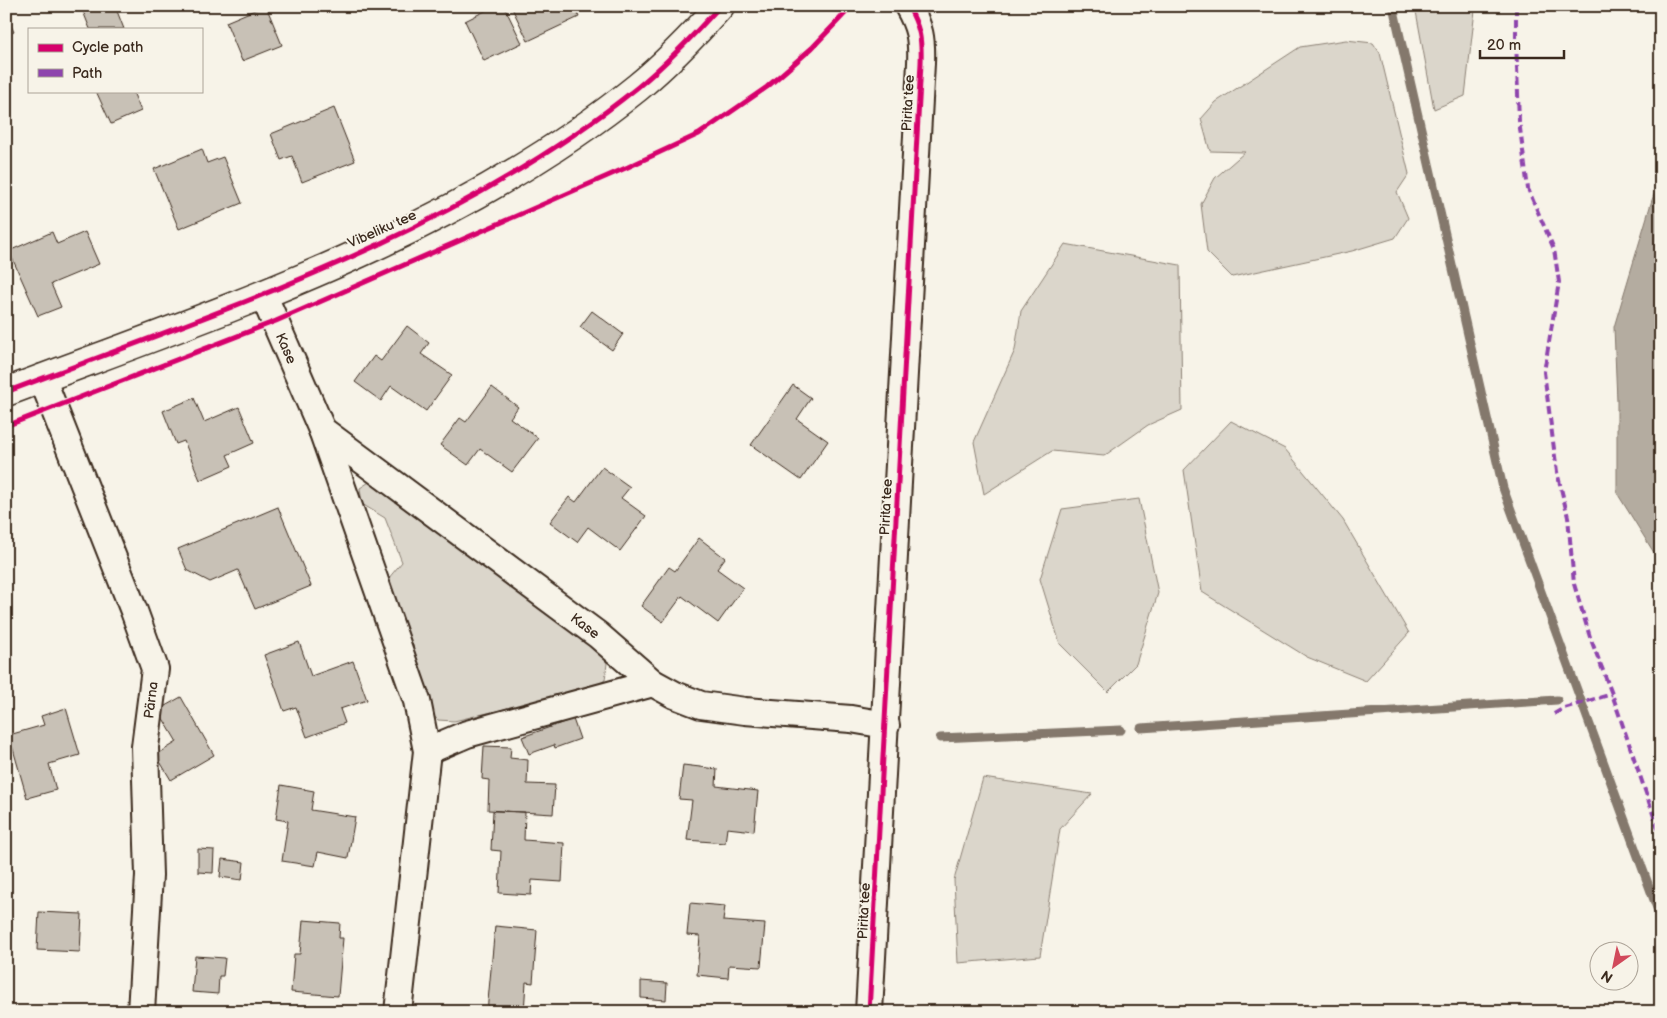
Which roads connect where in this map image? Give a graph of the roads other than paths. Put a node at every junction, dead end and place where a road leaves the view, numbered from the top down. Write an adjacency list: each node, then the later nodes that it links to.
1 (720, 6): 3 (street, Vibeliku tee)
2 (908, 6): 8 (street, Pirita tee)
3 (263, 294): 4 (street, Vibeliku tee); 6 (street, Kase)
4 (42, 378): 5 (street, Vibeliku tee); 10 (street, Pärna)
5 (6, 392)
6 (322, 430): 7 (street, Kase); 9 (street, Kase)
7 (652, 683): 8 (street, Kase); 9 (street)
8 (886, 725): 12 (street, Pirita tee)
9 (427, 751): 11 (street, Kase)
10 (141, 1012)
11 (398, 1012)
12 (870, 1012)

